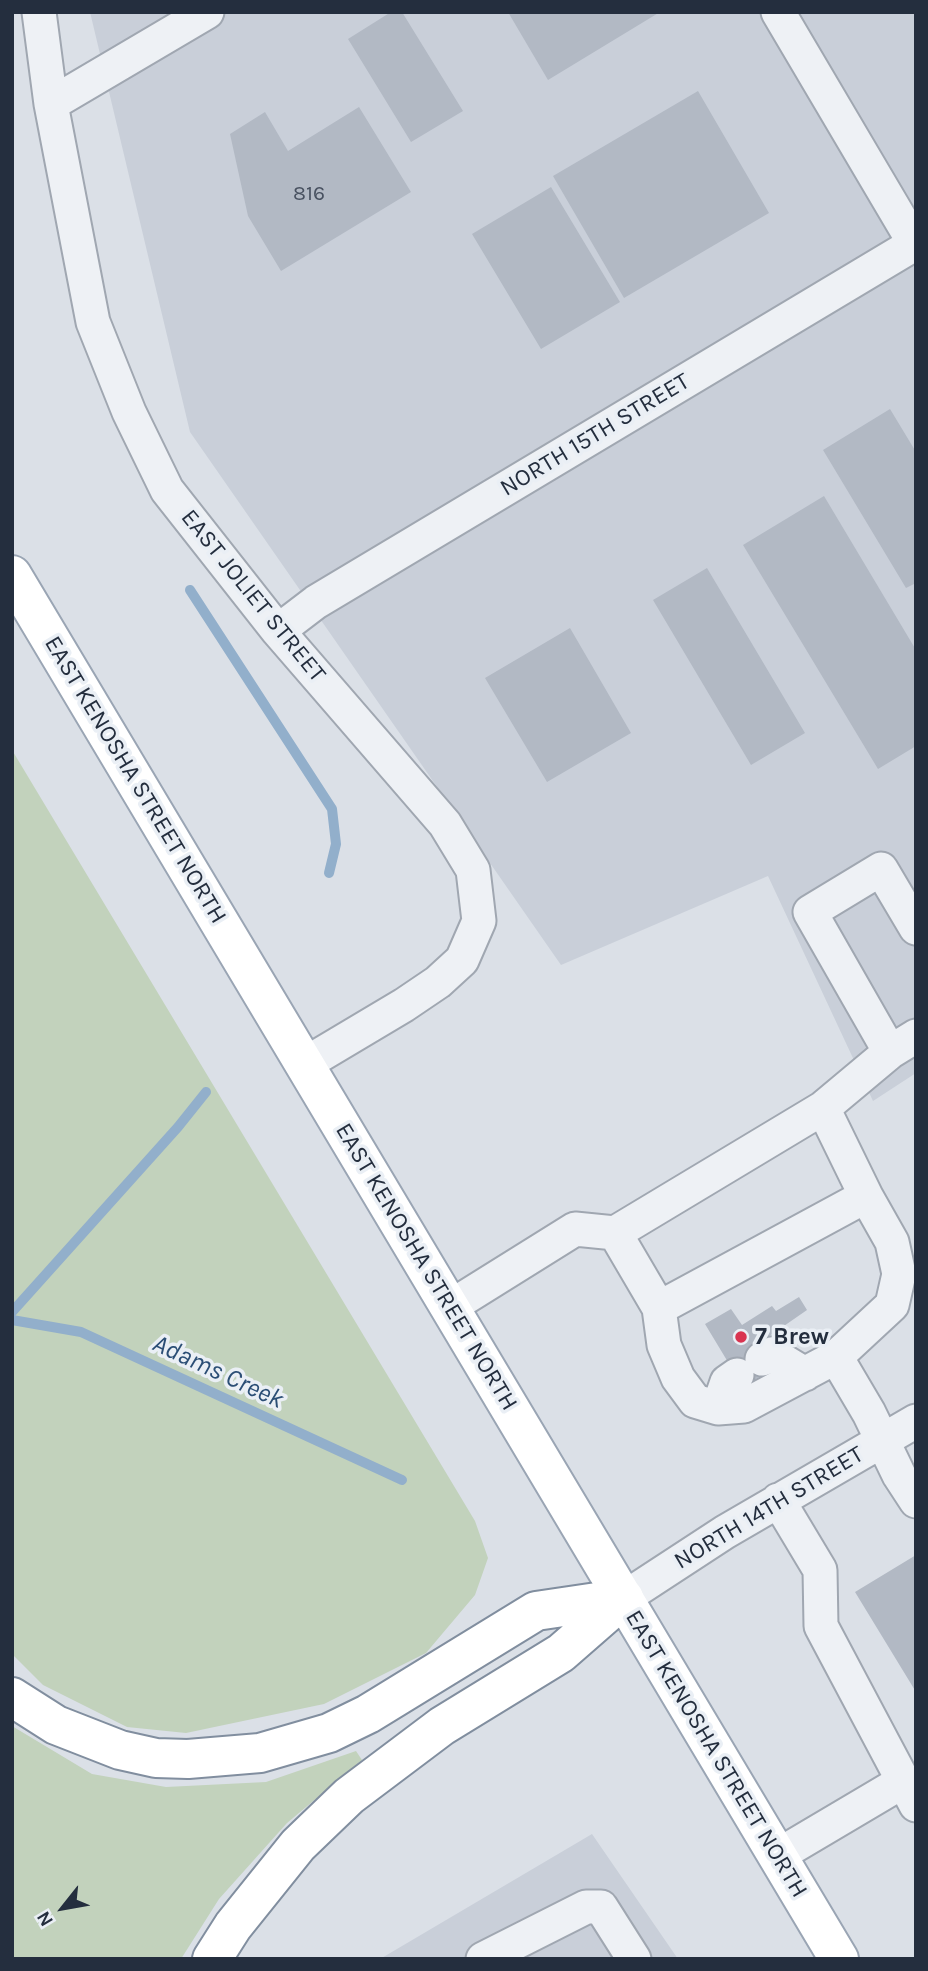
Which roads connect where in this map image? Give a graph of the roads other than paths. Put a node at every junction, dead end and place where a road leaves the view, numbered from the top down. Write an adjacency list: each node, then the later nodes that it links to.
1 (38, 12): 4 (street, EAST JOLIET STREET)
2 (206, 12): 4 (street)
3 (778, 12): 5 (street)
4 (51, 104): 7 (street, EAST JOLIET STREET)
5 (915, 244): 7 (street, NORTH 15TH STREET)
6 (12, 575): 10 (main road, EAST KENOSHA STREET NORTH)
7 (278, 631): 10 (street, EAST JOLIET STREET)
8 (916, 928): 9 (street)
9 (903, 1044): 11 (street)
10 (305, 1064): 14 (main road, EAST KENOSHA STREET NORTH)
11 (823, 1108): 12 (street); 13 (street)
12 (866, 1196): 15 (street); 16 (street)
13 (615, 1233): 14 (street); 15 (street)
14 (450, 1307): 23 (main road, EAST KENOSHA STREET NORTH)
15 (659, 1308): 18 (street)
16 (836, 1357): 17 (street); 20 (street)
17 (805, 1374): 18 (street); 18 (street)
18 (718, 1408)
19 (916, 1421): 20 (street, NORTH 14TH STREET)
20 (883, 1439): 21 (street, NORTH 14TH STREET); 22 (street)
21 (778, 1500): 23 (street, NORTH 14TH STREET); 25 (street)
22 (916, 1501)
23 (624, 1598): 24 (main road); 26 (main road, EAST KENOSHA STREET NORTH); 27 (main road)
24 (12, 1697)
25 (909, 1793): 26 (street)
26 (777, 1856): 30 (main road, EAST KENOSHA STREET NORTH)
27 (212, 1959)
28 (483, 1959): 29 (street)
29 (634, 1959)
30 (839, 1959)

